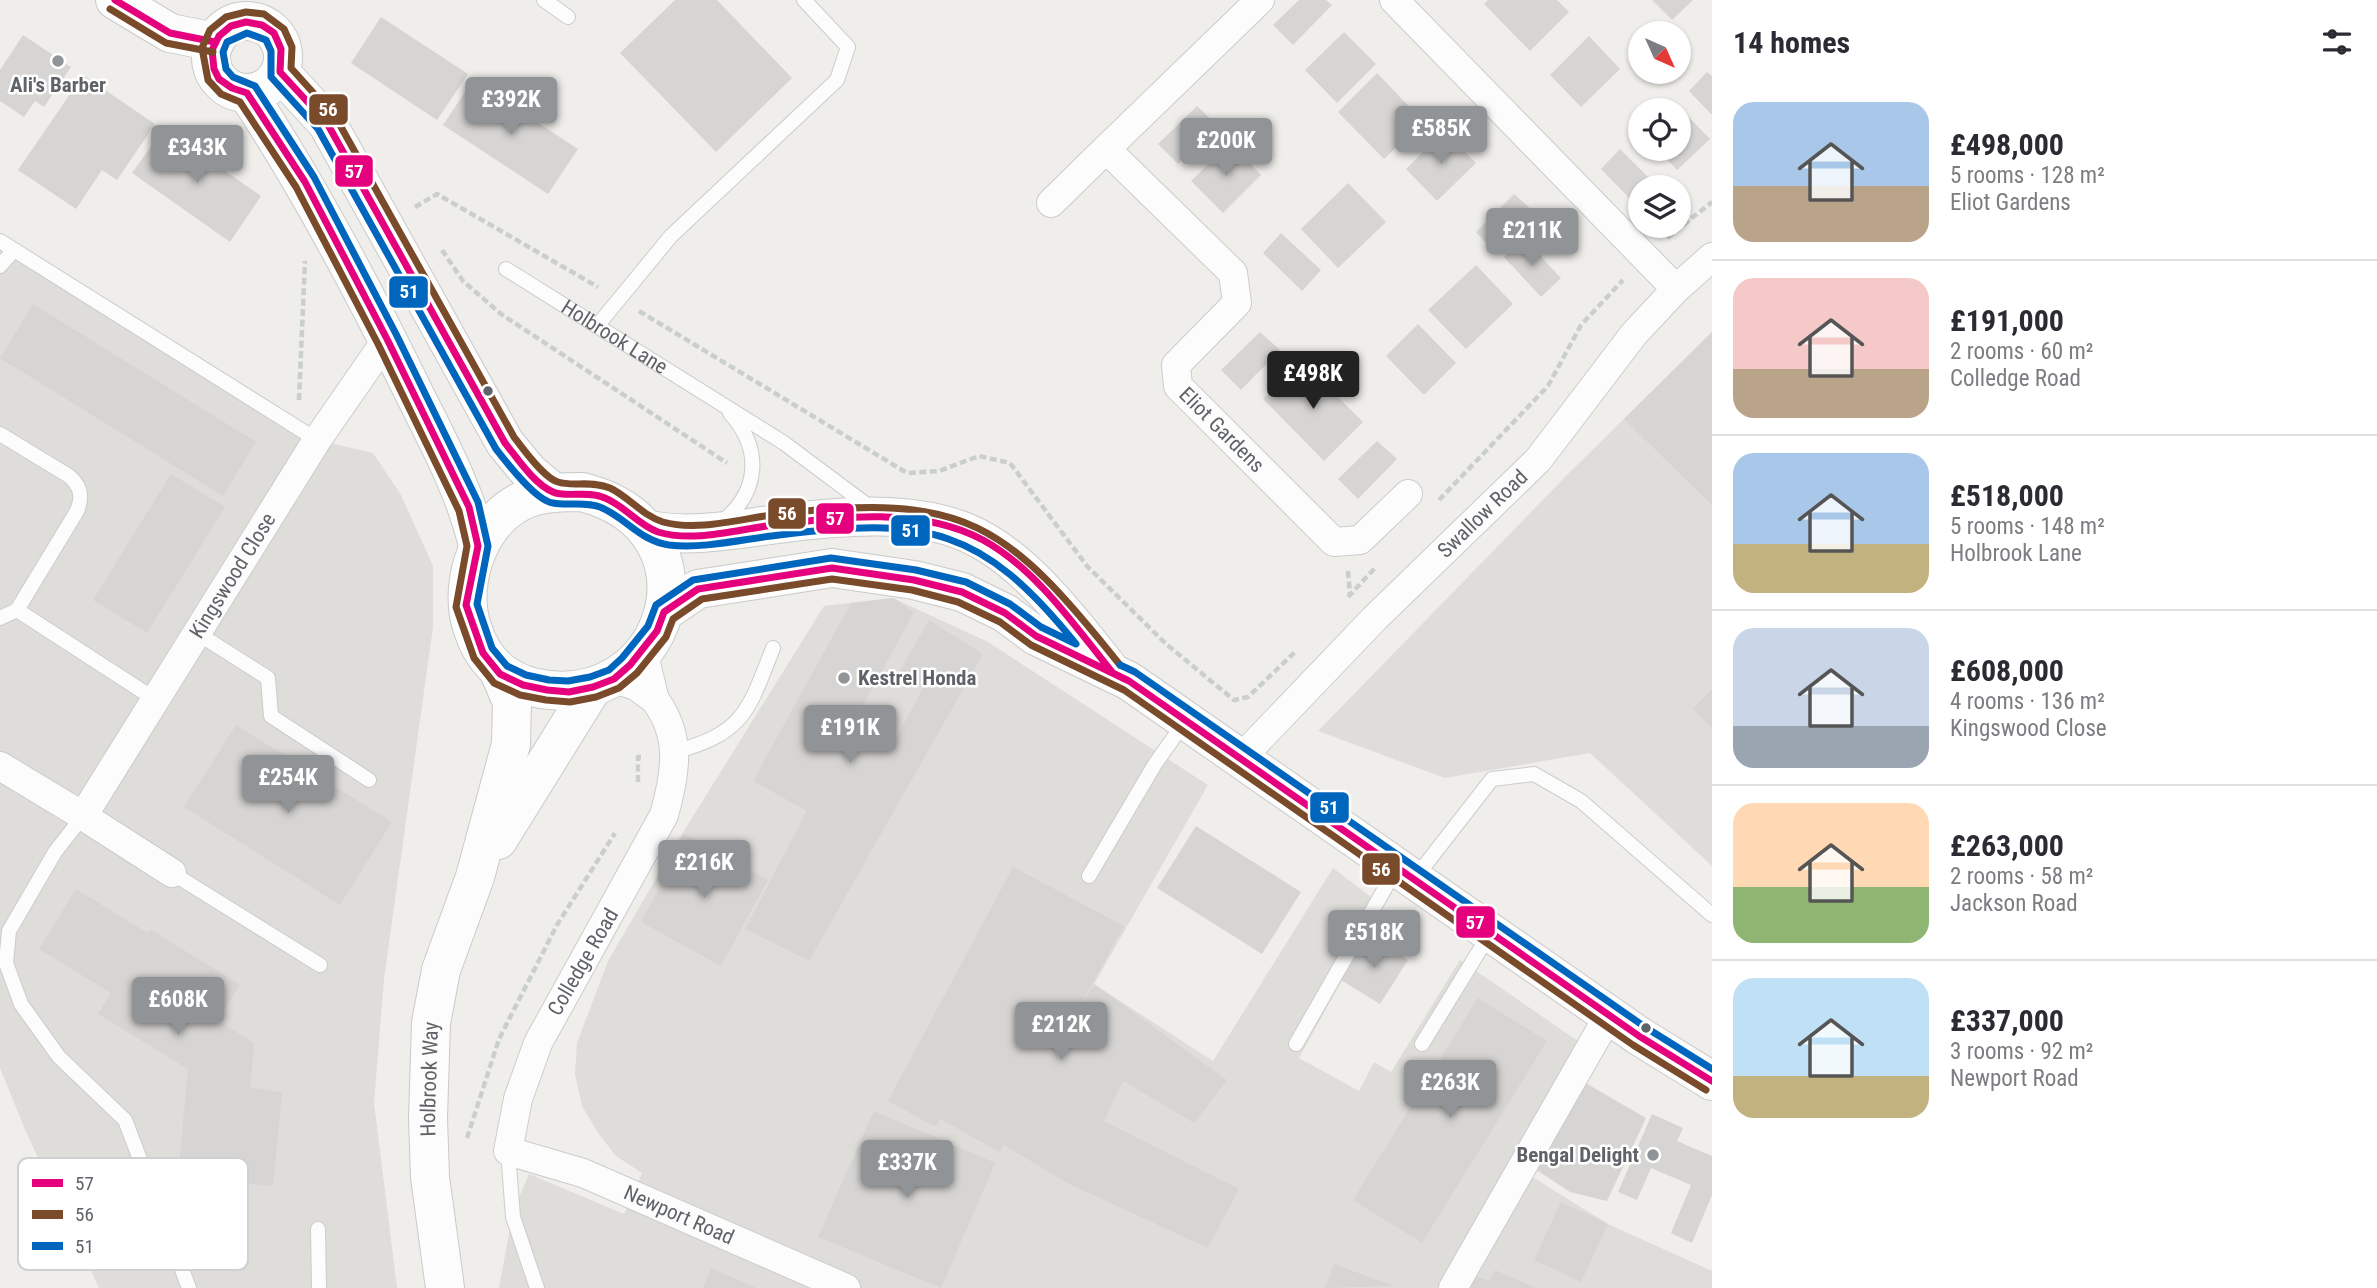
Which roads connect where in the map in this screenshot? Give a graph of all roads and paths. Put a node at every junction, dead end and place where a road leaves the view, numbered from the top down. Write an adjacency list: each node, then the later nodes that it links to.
1 (115, 0): 8 (main road)
2 (544, 0): 7 (lane)
3 (804, 0): 25 (lane)
4 (1260, 0): 11 (street)
5 (1394, 0): 20 (street)
6 (278, 14): 8 (main road); 9 (main road)
7 (568, 18)
8 (215, 42): 10 (main road)
9 (279, 72): 10 (main road); 15 (main road)
10 (247, 93): 14 (main road)
11 (1106, 149): 13 (street); 33 (street, Eliot Gardens)
12 (1712, 202): 20 (path)
13 (1051, 203)
14 (321, 213): 27 (main road); 30 (path)
15 (399, 217): 16 (path); 25 (path); 32 (main road)
16 (422, 218)
17 (435, 239): 31 (path)
18 (0, 241): 19 (lane)
19 (14, 250): 22 (lane); 30 (lane)
20 (1644, 257): 24 (street)
21 (1712, 257): 24 (street, Swallow Road)
22 (0, 266)
23 (506, 270): 26 (lane, Holbrook Lane)
24 (1676, 289): 52 (street, Swallow Road)
25 (620, 299): 26 (lane); 47 (path)
26 (597, 326): 28 (lane, Holbrook Lane)
27 (387, 338): 30 (street, Kingswood Close); 37 (main road)
28 (721, 404): 31 (lane, Holbrook Lane); 34 (lane, Holbrook Lane)
29 (0, 434): 38 (lane)
30 (307, 434): 41 (street, Kingswood Close)
31 (754, 479): 36 (lane)
32 (554, 493): 35 (main road); 37 (main road)
33 (1408, 494)
34 (885, 518): 36 (main road); 44 (main road)
35 (649, 530): 36 (main road); 39 (main road)
36 (703, 533)
37 (478, 547): 45 (main road)
38 (18, 610): 40 (lane); 48 (lane)
39 (664, 612): 43 (main road); 44 (main road)
40 (0, 618)
41 (197, 633): 48 (street, Kingswood Close); 54 (lane)
42 (773, 648): 51 (lane)
43 (643, 651): 46 (main road); 49 (street, Colledge Road)
44 (1112, 672): 50 (main road)
45 (500, 674): 46 (main road); 59 (main road, Holbrook Way)
46 (603, 683): 49 (street); 59 (main road, Holbrook Way)
47 (1214, 684)
48 (156, 700): 55 (street, Kingswood Close)
49 (655, 700): 51 (street, Colledge Road)
50 (1185, 721): 52 (main road); 58 (lane)
51 (674, 752): 67 (street, Colledge Road)
52 (1240, 759): 57 (main road)
53 (0, 766): 55 (street)
54 (369, 780)
55 (83, 816): 56 (street); 68 (lane)
56 (172, 873): 62 (lane)
57 (1406, 873): 60 (lane); 61 (main road); 64 (lane)
58 (1089, 876)
59 (475, 877): 73 (main road, Holbrook Way)
60 (1712, 915)
61 (1491, 932): 63 (main road); 65 (lane)
62 (320, 965)
63 (1609, 1015): 66 (main road); 76 (street)
64 (1296, 1044)
65 (1422, 1044)
66 (1712, 1081)
67 (508, 1151): 74 (lane); 75 (street, Newport Road)
68 (140, 1158)
69 (318, 1229): 72 (lane)
70 (182, 1270): 71 (lane)
71 (189, 1288)
72 (319, 1288)
73 (445, 1288)
74 (537, 1288)
75 (846, 1288)
76 (1453, 1288)

